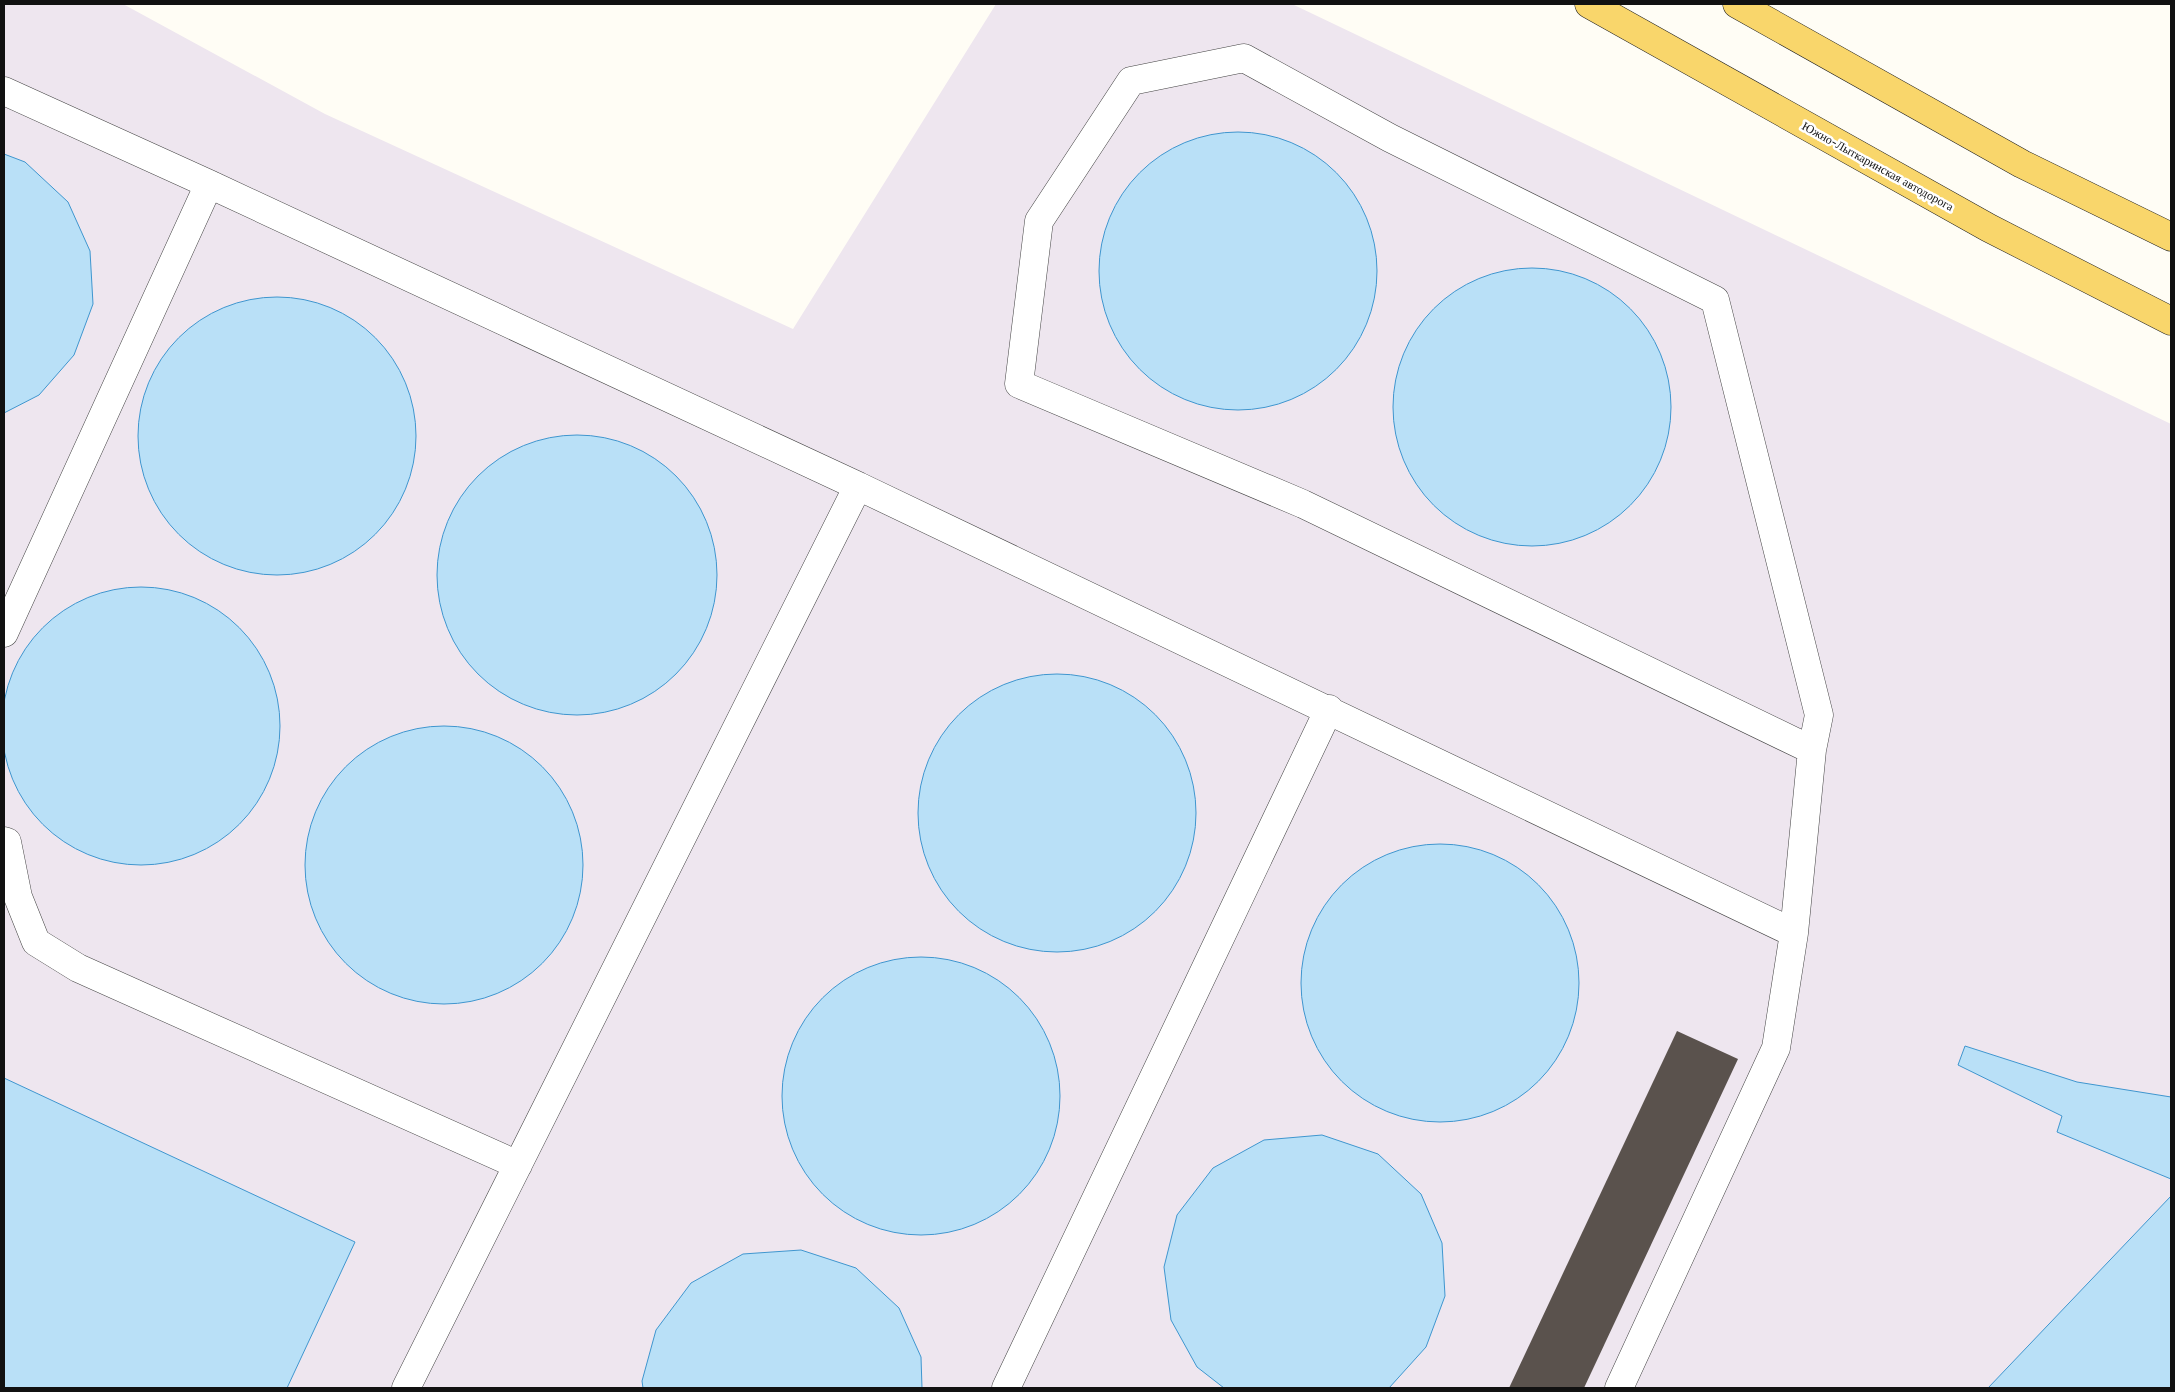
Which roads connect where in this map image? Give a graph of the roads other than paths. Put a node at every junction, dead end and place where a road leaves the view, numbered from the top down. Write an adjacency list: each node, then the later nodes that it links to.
1 (1589, 4): 6 (main road, Южно-Лыткаринская автодорога)
2 (1737, 4): 5 (main road)
3 (4, 91): 4 (lane)
4 (209, 184): 7 (lane); 8 (lane)
5 (2171, 238)
6 (2171, 321)
7 (858, 486): 9 (lane); 13 (lane)
8 (4, 633)
9 (1329, 709): 12 (lane); 15 (lane)
10 (1812, 750): 10 (lane); 12 (lane)
11 (4, 841): 13 (lane)
12 (1794, 933): 16 (lane)
13 (518, 1165): 14 (lane)
14 (406, 1388)
15 (1006, 1388)
16 (1619, 1388)

